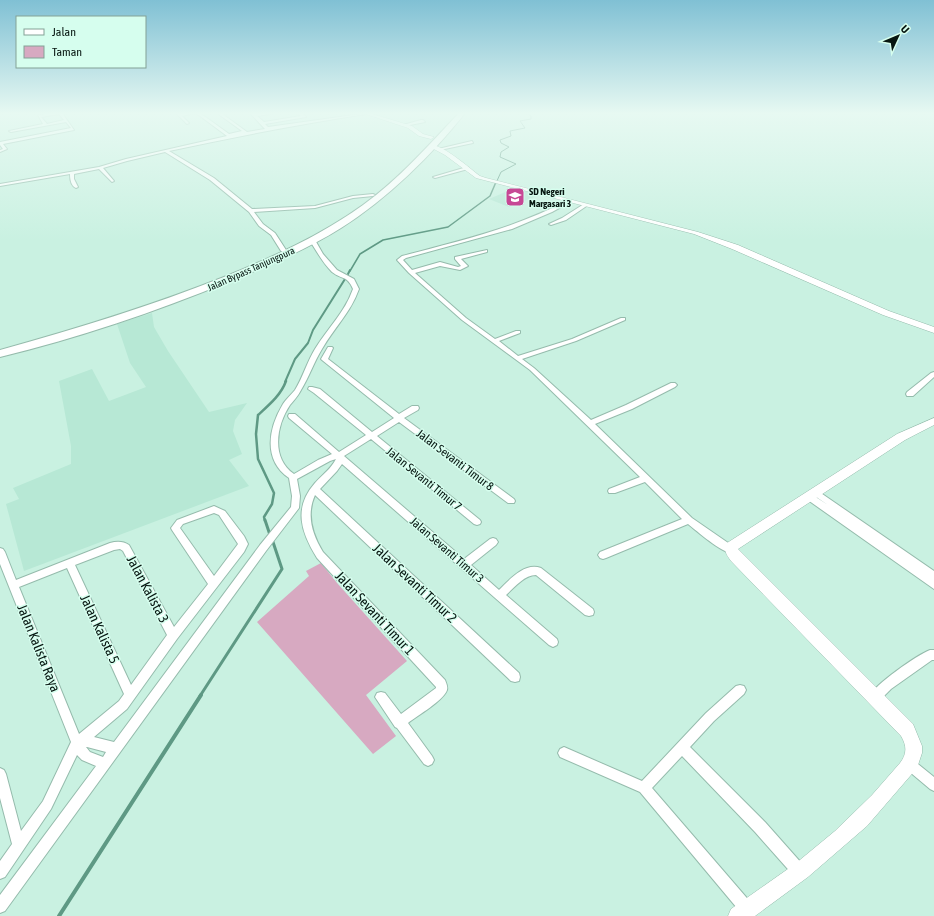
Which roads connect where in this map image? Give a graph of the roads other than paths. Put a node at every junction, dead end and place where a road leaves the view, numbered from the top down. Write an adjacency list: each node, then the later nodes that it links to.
1 (143, 156): 6 (street)
2 (173, 156): 18 (street)
3 (421, 156): 13 (highway, Jalan Bypass Tanjungpura)
4 (423, 156): 20 (highway, Jalan Bypass Tanjungpura)
5 (450, 156): 7 (street)
6 (100, 168): 8 (street); 10 (street)
7 (466, 168): 9 (street); 15 (street)
8 (72, 172): 11 (street); 12 (street)
9 (435, 177)
10 (112, 181)
11 (0, 185)
12 (76, 187)
13 (373, 195): 16 (street); 22 (highway, Jalan Bypass Tanjungpura)
14 (329, 198): 16 (street)
15 (570, 201): 17 (street); 25 (street)
16 (336, 202): 18 (street)
17 (586, 205): 19 (street); 27 (street)
18 (251, 211): 22 (street)
19 (551, 224)
20 (313, 241): 21 (highway, Jalan Bypass Tanjungpura); 23 (street)
21 (303, 246): 23 (street); 32 (highway, Jalan Bypass Tanjungpura)
22 (283, 250): 30 (highway, Jalan Bypass Tanjungpura)
23 (318, 250): 45 (street)
24 (485, 251): 25 (street)
25 (411, 272): 29 (street)
26 (623, 319): 33 (street)
27 (934, 330)
28 (518, 332): 29 (street)
29 (494, 341): 33 (street)
30 (0, 348)
31 (330, 348): 40 (street, Jalan Sevanti Timur 8)
32 (0, 354)
33 (518, 358): 42 (street)
34 (932, 378): 37 (street)
35 (673, 385): 42 (street)
36 (312, 389): 43 (street, Jalan Sevanti Timur 7)
37 (910, 394)
38 (415, 408): 40 (street)
39 (292, 416): 44 (street, Jalan Sevanti Timur 3)
40 (399, 418): 43 (street); 50 (street, Jalan Sevanti Timur 8)
41 (934, 421): 49 (street)
42 (590, 423): 46 (street)
43 (371, 436): 44 (street); 52 (street, Jalan Sevanti Timur 7)
44 (340, 457): 45 (street); 47 (street); 58 (street, Jalan Sevanti Timur 3)
45 (293, 477): 75 (street)
46 (646, 478): 48 (street); 51 (street)
47 (315, 489): 68 (street, Jalan Sevanti Timur 2); 73 (street, Jalan Sevanti Timur 1)
48 (612, 491)
49 (811, 494): 54 (street); 59 (street); 62 (street)
50 (511, 501)
51 (689, 520): 54 (street); 56 (street)
52 (476, 522)
53 (493, 542): 58 (street)
54 (731, 550): 72 (street)
55 (0, 552): 61 (street, Jalan Kalista Raya)
56 (603, 555)
57 (70, 564): 61 (street); 65 (street, Jalan Kalista 3); 70 (street, Jalan Kalista 5)
58 (464, 565): 63 (street, Jalan Sevanti Timur 3)
59 (934, 576)
60 (214, 584): 60 (street); 65 (street)
61 (14, 585): 74 (street, Jalan Kalista Raya)
62 (934, 585)
63 (500, 595): 64 (street); 66 (street, Jalan Sevanti Timur 3)
64 (589, 612)
65 (173, 636): 70 (street)
66 (553, 642)
67 (934, 655): 72 (street)
68 (515, 677)
69 (740, 690): 76 (street)
70 (130, 695): 74 (street)
71 (381, 697): 73 (street)
72 (875, 697): 80 (street)
73 (399, 722): 78 (street)
74 (77, 743): 75 (street); 79 (street, Jalan Kalista Raya); 84 (street)
75 (115, 748): 79 (street)
76 (682, 748): 83 (street); 85 (street)
77 (564, 753): 83 (street)
78 (428, 760)
79 (104, 763): 87 (street)
80 (909, 764): 82 (street); 85 (street)
81 (0, 774): 84 (street)
82 (934, 785)
83 (644, 788): 88 (street)
84 (19, 846): 86 (street)
85 (799, 871): 88 (street)
86 (0, 872)
87 (0, 906)
88 (743, 913)

